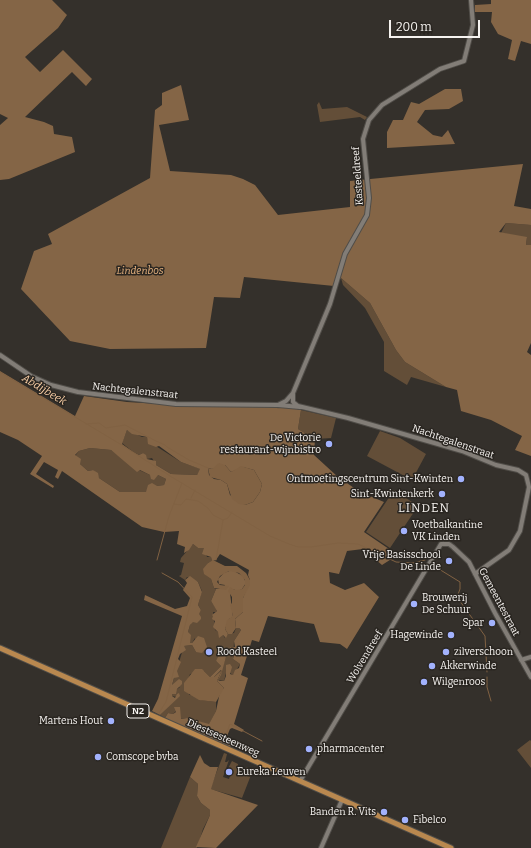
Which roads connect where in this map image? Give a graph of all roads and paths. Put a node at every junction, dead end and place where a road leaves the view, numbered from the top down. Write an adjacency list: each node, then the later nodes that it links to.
1 (471, 0): 3 (street, Kasteeldreef)
2 (0, 355): 3 (street, Nachtegalenstraat)
3 (290, 403): 5 (street, Nachtegalenstraat)
4 (444, 543): 5 (street, Gemeentestraat); 12 (street, Wolvendreef)
5 (475, 574): 9 (street, Gemeentestraat)
6 (0, 648): 11 (main road, Diestsesteenweg / N2)
7 (0, 652): 11 (main road, Diestsesteenweg / N2)
8 (531, 657): 9 (street)
9 (521, 660): 10 (street, Gemeentestraat)
10 (531, 676)
11 (76, 683): 12 (main road, Diestsesteenweg / N2)
12 (300, 781): 13 (main road, Diestsesteenweg / N2)
13 (342, 800): 14 (street); 15 (main road, Diestsesteenweg / N2)
14 (321, 848)
15 (451, 848)

